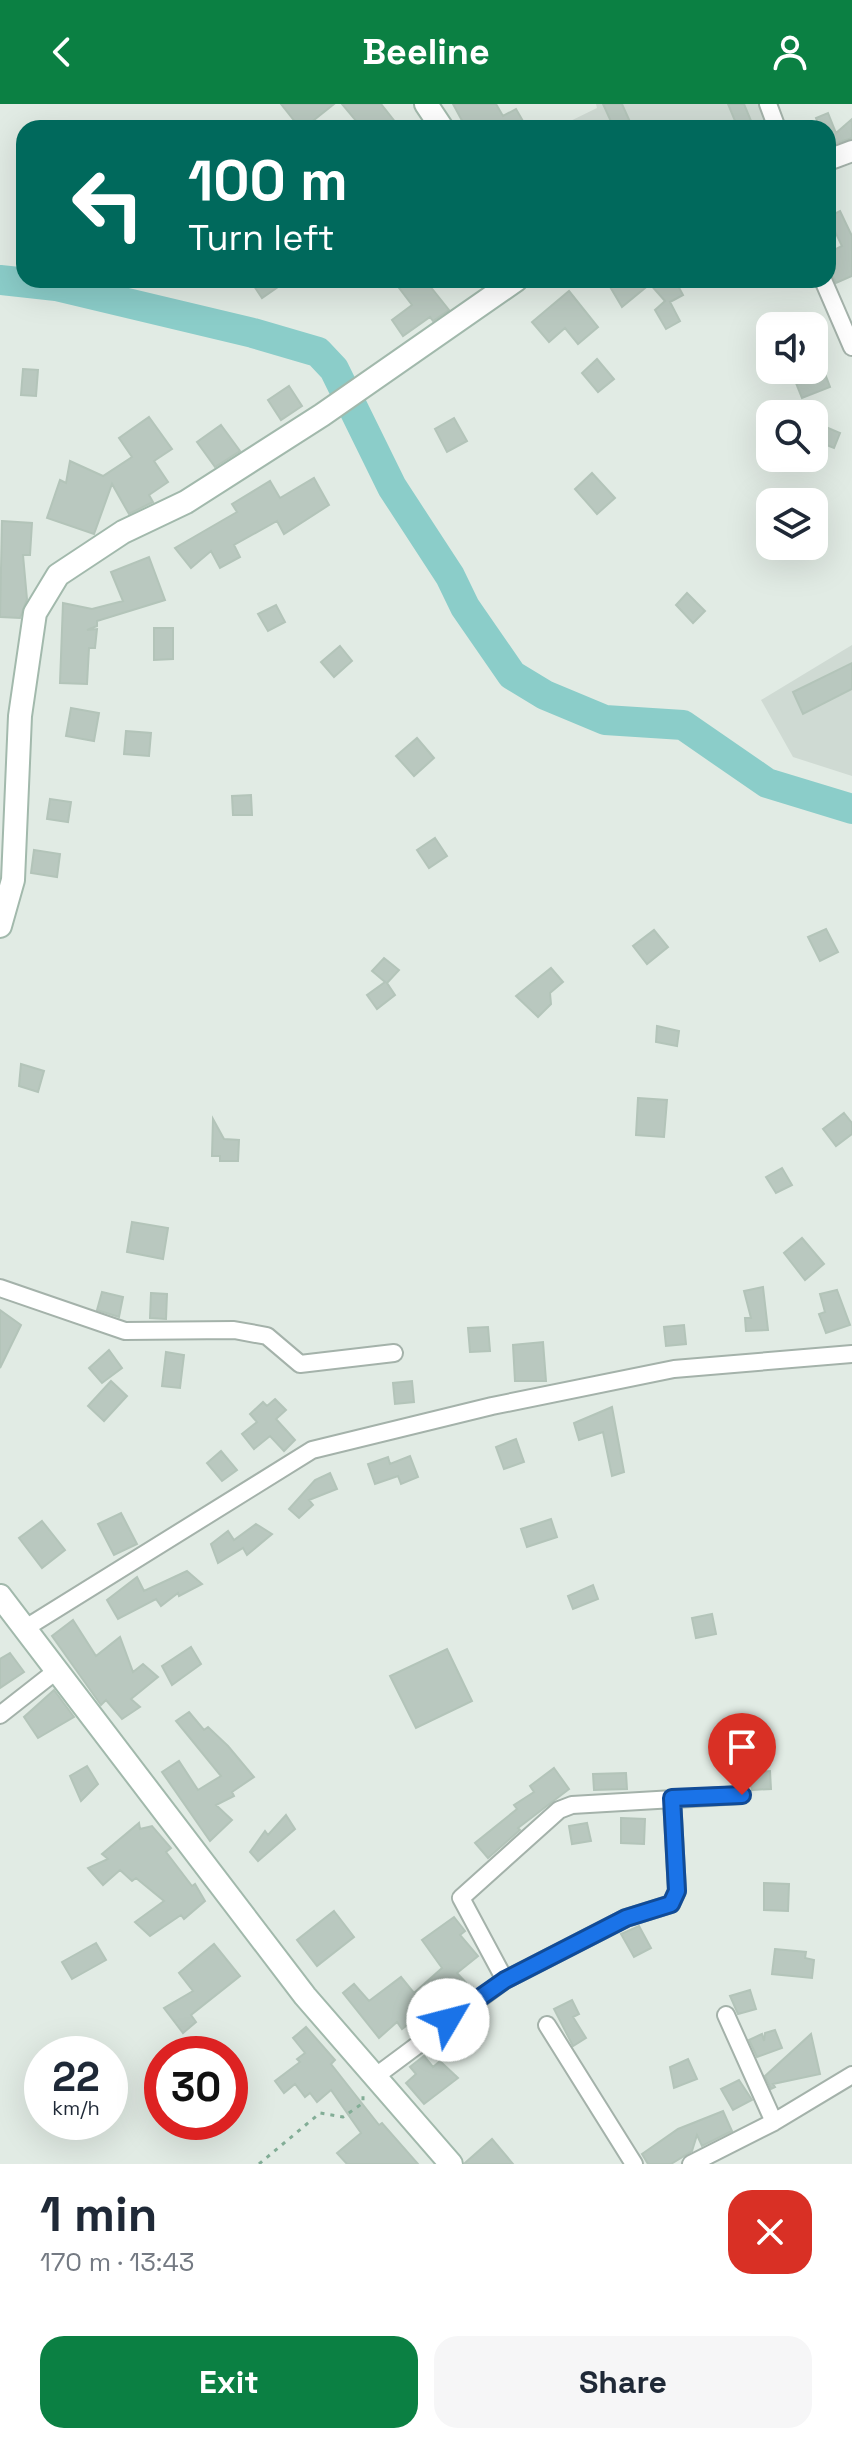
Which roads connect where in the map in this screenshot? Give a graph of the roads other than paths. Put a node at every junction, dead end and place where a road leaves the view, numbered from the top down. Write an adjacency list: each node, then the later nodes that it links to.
1 (504, 288): 4 (main road)
2 (826, 288): 3 (street)
3 (852, 347)
4 (0, 926)
5 (0, 1288): 6 (street)
6 (394, 1353)
7 (852, 1354): 9 (street)
8 (0, 1596): 9 (main road)
9 (24, 1629): 10 (main road)
10 (56, 1671): 11 (street); 18 (main road)
11 (0, 1715)
12 (742, 1795): 13 (street)
13 (672, 1798): 14 (street); 14 (street)
14 (505, 1980): 18 (street)
15 (726, 2015): 19 (street)
16 (547, 2025): 21 (street)
17 (852, 2075): 19 (street)
18 (376, 2076): 20 (main road)
19 (774, 2122): 22 (street)
20 (451, 2164)
21 (634, 2164)
22 (691, 2164)

